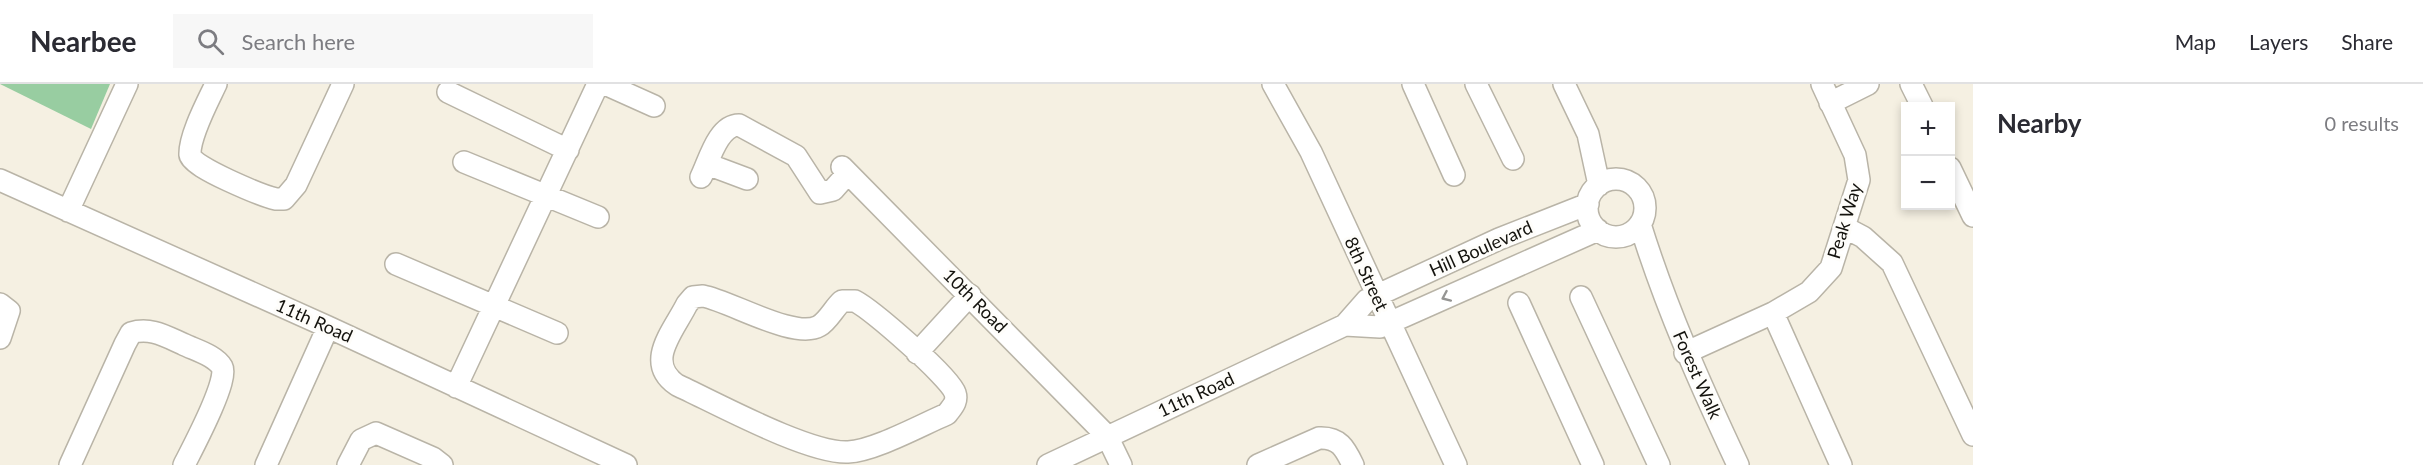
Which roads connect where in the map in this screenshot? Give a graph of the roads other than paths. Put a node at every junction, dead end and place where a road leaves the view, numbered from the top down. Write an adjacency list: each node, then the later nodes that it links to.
1 (127, 84): 28 (street)
2 (216, 84): 3 (street)
3 (343, 84)
4 (598, 84): 17 (street)
5 (605, 84): 15 (street)
6 (1270, 84): 41 (street, 8th Street)
7 (1413, 84): 20 (street)
8 (1476, 84): 18 (street)
9 (1564, 84): 16 (street)
10 (1868, 84): 13 (street)
11 (1911, 84): 14 (street)
12 (448, 92): 17 (street)
13 (1826, 93): 32 (street, Peak Way)
14 (1920, 102)
15 (654, 106)
16 (1587, 134): 24 (street); 25 (street)
17 (568, 150): 26 (street)
18 (1513, 159)
19 (464, 162): 26 (street)
20 (1454, 174)
21 (1955, 178): 29 (street)
22 (747, 179): 39 (street, 10th Road)
23 (0, 180): 28 (street, 11th Road)
24 (1624, 180): 25 (street); 34 (street)
25 (1599, 185): 27 (street)
26 (546, 196): 30 (street); 44 (street)
27 (1588, 204): 31 (street, Hill Boulevard); 33 (street)
28 (68, 212): 48 (street, 11th Road)
29 (1973, 216)
30 (598, 217)
31 (1547, 220): 35 (street); 36 (street, Hill Boulevard)
32 (1844, 227): 45 (street, Peak Way); 54 (street)
33 (1598, 230): 34 (street); 35 (street, Hill Boulevard)
34 (1632, 230): 51 (street, Forest Walk)
35 (1559, 247): 38 (street, Hill Boulevard)
36 (1475, 250): 38 (street); 41 (street, Hill Boulevard)
37 (396, 264): 44 (street)
38 (1488, 279): 47 (street, Hill Boulevard, one-way to 47)
39 (970, 295): 52 (street); 55 (street, 10th Road)
40 (1581, 297): 69 (street)
41 (1372, 298): 46 (street, 11th Road); 47 (street, 8th Street)
42 (1519, 303): 68 (street)
43 (0, 304): 50 (street)
44 (495, 306): 49 (street); 53 (street)
45 (1773, 313): 51 (street, Peak Way); 71 (street)
46 (1345, 325): 47 (street, 11th Road); 55 (street, 11th Road)
47 (1384, 325): 66 (street, 8th Street); 67 (street, 8th Street)
48 (328, 327): 53 (street, 11th Road); 58 (street)
49 (557, 333)
50 (0, 338)
51 (1685, 352): 70 (street, Forest Walk)
52 (917, 353): 52 (street)
53 (456, 387): 61 (street, 11th Road)
54 (1973, 435)
55 (1107, 436): 62 (street, 11th Road); 63 (street, 10th Road)
56 (70, 465): 57 (street)
57 (184, 465)
58 (266, 465)
59 (348, 465): 60 (street)
60 (442, 465)
61 (626, 465)
62 (1048, 465)
63 (1121, 465)
64 (1258, 465): 65 (street)
65 (1353, 465)
66 (1441, 465)
67 (1456, 465)
68 (1593, 465)
69 (1659, 465)
70 (1738, 465)
71 (1841, 465)

